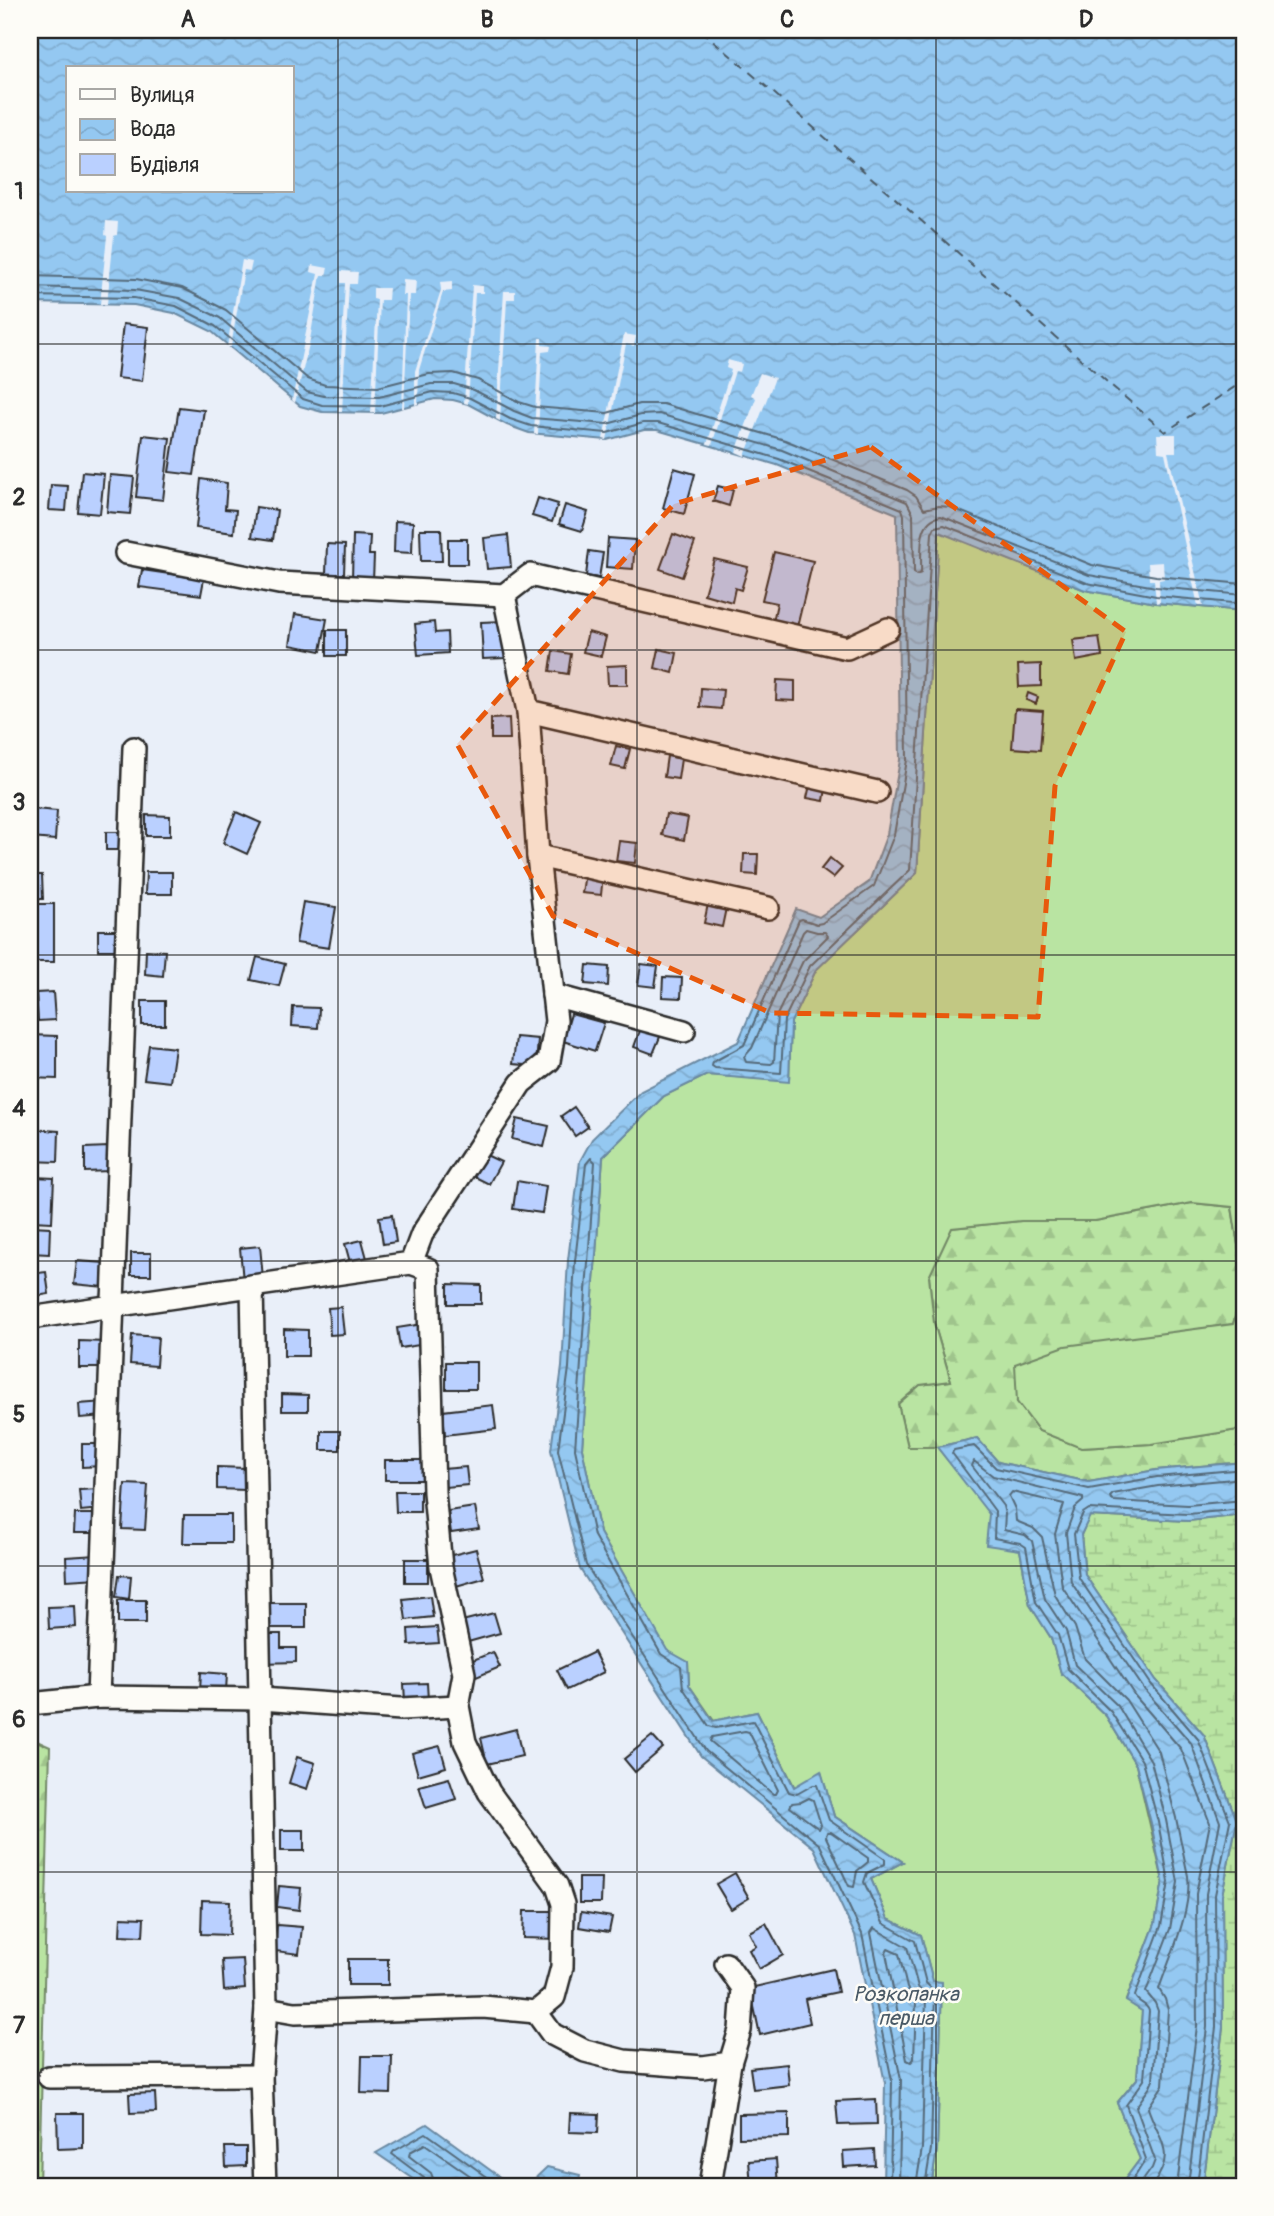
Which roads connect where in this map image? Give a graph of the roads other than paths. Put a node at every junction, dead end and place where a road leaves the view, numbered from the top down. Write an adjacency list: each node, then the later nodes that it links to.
1 (126, 553): 2 (street)
2 (504, 595): 3 (street); 4 (street)
3 (888, 629)
4 (528, 711): 6 (street); 7 (street)
5 (134, 748): 13 (street)
6 (877, 792)
7 (538, 856): 8 (street); 9 (street)
8 (768, 908)
9 (553, 995): 10 (street); 11 (street)
10 (684, 1031)
11 (411, 1263): 12 (street); 18 (street)
12 (252, 1286): 13 (street); 16 (street)
13 (112, 1306): 14 (street); 15 (street)
14 (30, 1318)
15 (99, 1697): 16 (street); 17 (street)
16 (261, 1699): 18 (street); 20 (street)
17 (30, 1704)
18 (458, 1706): 21 (street)
19 (726, 1964): 22 (street)
20 (266, 2008): 21 (street); 23 (street)
21 (536, 2012): 22 (street)
22 (730, 2063): 26 (street)
23 (261, 2076): 24 (street); 25 (street)
24 (49, 2077)
25 (265, 2186)
26 (710, 2186)

